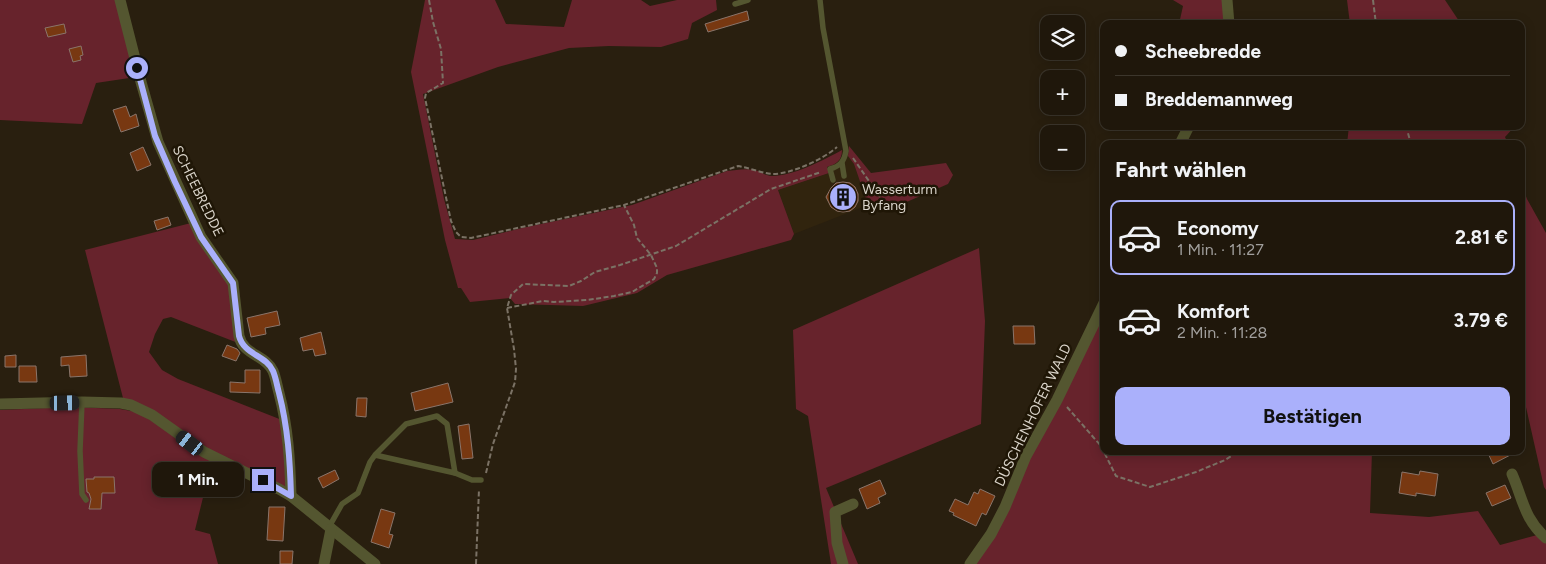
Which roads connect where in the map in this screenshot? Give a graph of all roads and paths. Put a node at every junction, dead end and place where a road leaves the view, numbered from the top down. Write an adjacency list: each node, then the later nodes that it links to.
1 (120, 0): 31 (street, SCHEEBREDDE)
2 (429, 0): 17 (path)
3 (748, 0): 7 (lane)
4 (820, 0): 10 (lane)
5 (1227, 0): 8 (street)
6 (1373, 0): 9 (path)
7 (735, 4)
8 (1229, 20)
9 (1376, 20)
10 (844, 136): 11 (lane); 17 (path)
11 (846, 151): 12 (lane); 16 (path)
12 (842, 163): 13 (lane); 14 (lane)
13 (830, 170): 15 (lane); 18 (path)
14 (844, 176)
15 (833, 180)
16 (880, 197)
17 (624, 205): 18 (path)
18 (651, 255): 19 (path); 19 (path)
19 (507, 308): 30 (path)
20 (1100, 311): 21 (street, DÜSCHENHOFER WALD)
21 (1057, 400): 24 (path); 40 (street, DÜSCHENHOFER WALD)
22 (82, 402): 23 (street); 31 (street); 32 (lane)
23 (0, 404)
24 (1100, 445)
25 (375, 454): 28 (lane); 28 (lane); 34 (lane)
26 (1106, 455): 27 (path)
27 (1232, 455)
28 (456, 473): 30 (lane)
29 (1512, 474): 35 (street)
30 (481, 480): 38 (path)
31 (291, 496): 34 (street)
32 (86, 500)
33 (853, 504): 39 (street)
34 (330, 528): 36 (street); 37 (street)
35 (1546, 538)
36 (324, 564)
37 (375, 564)
38 (476, 564)
39 (844, 564)
40 (970, 564)

